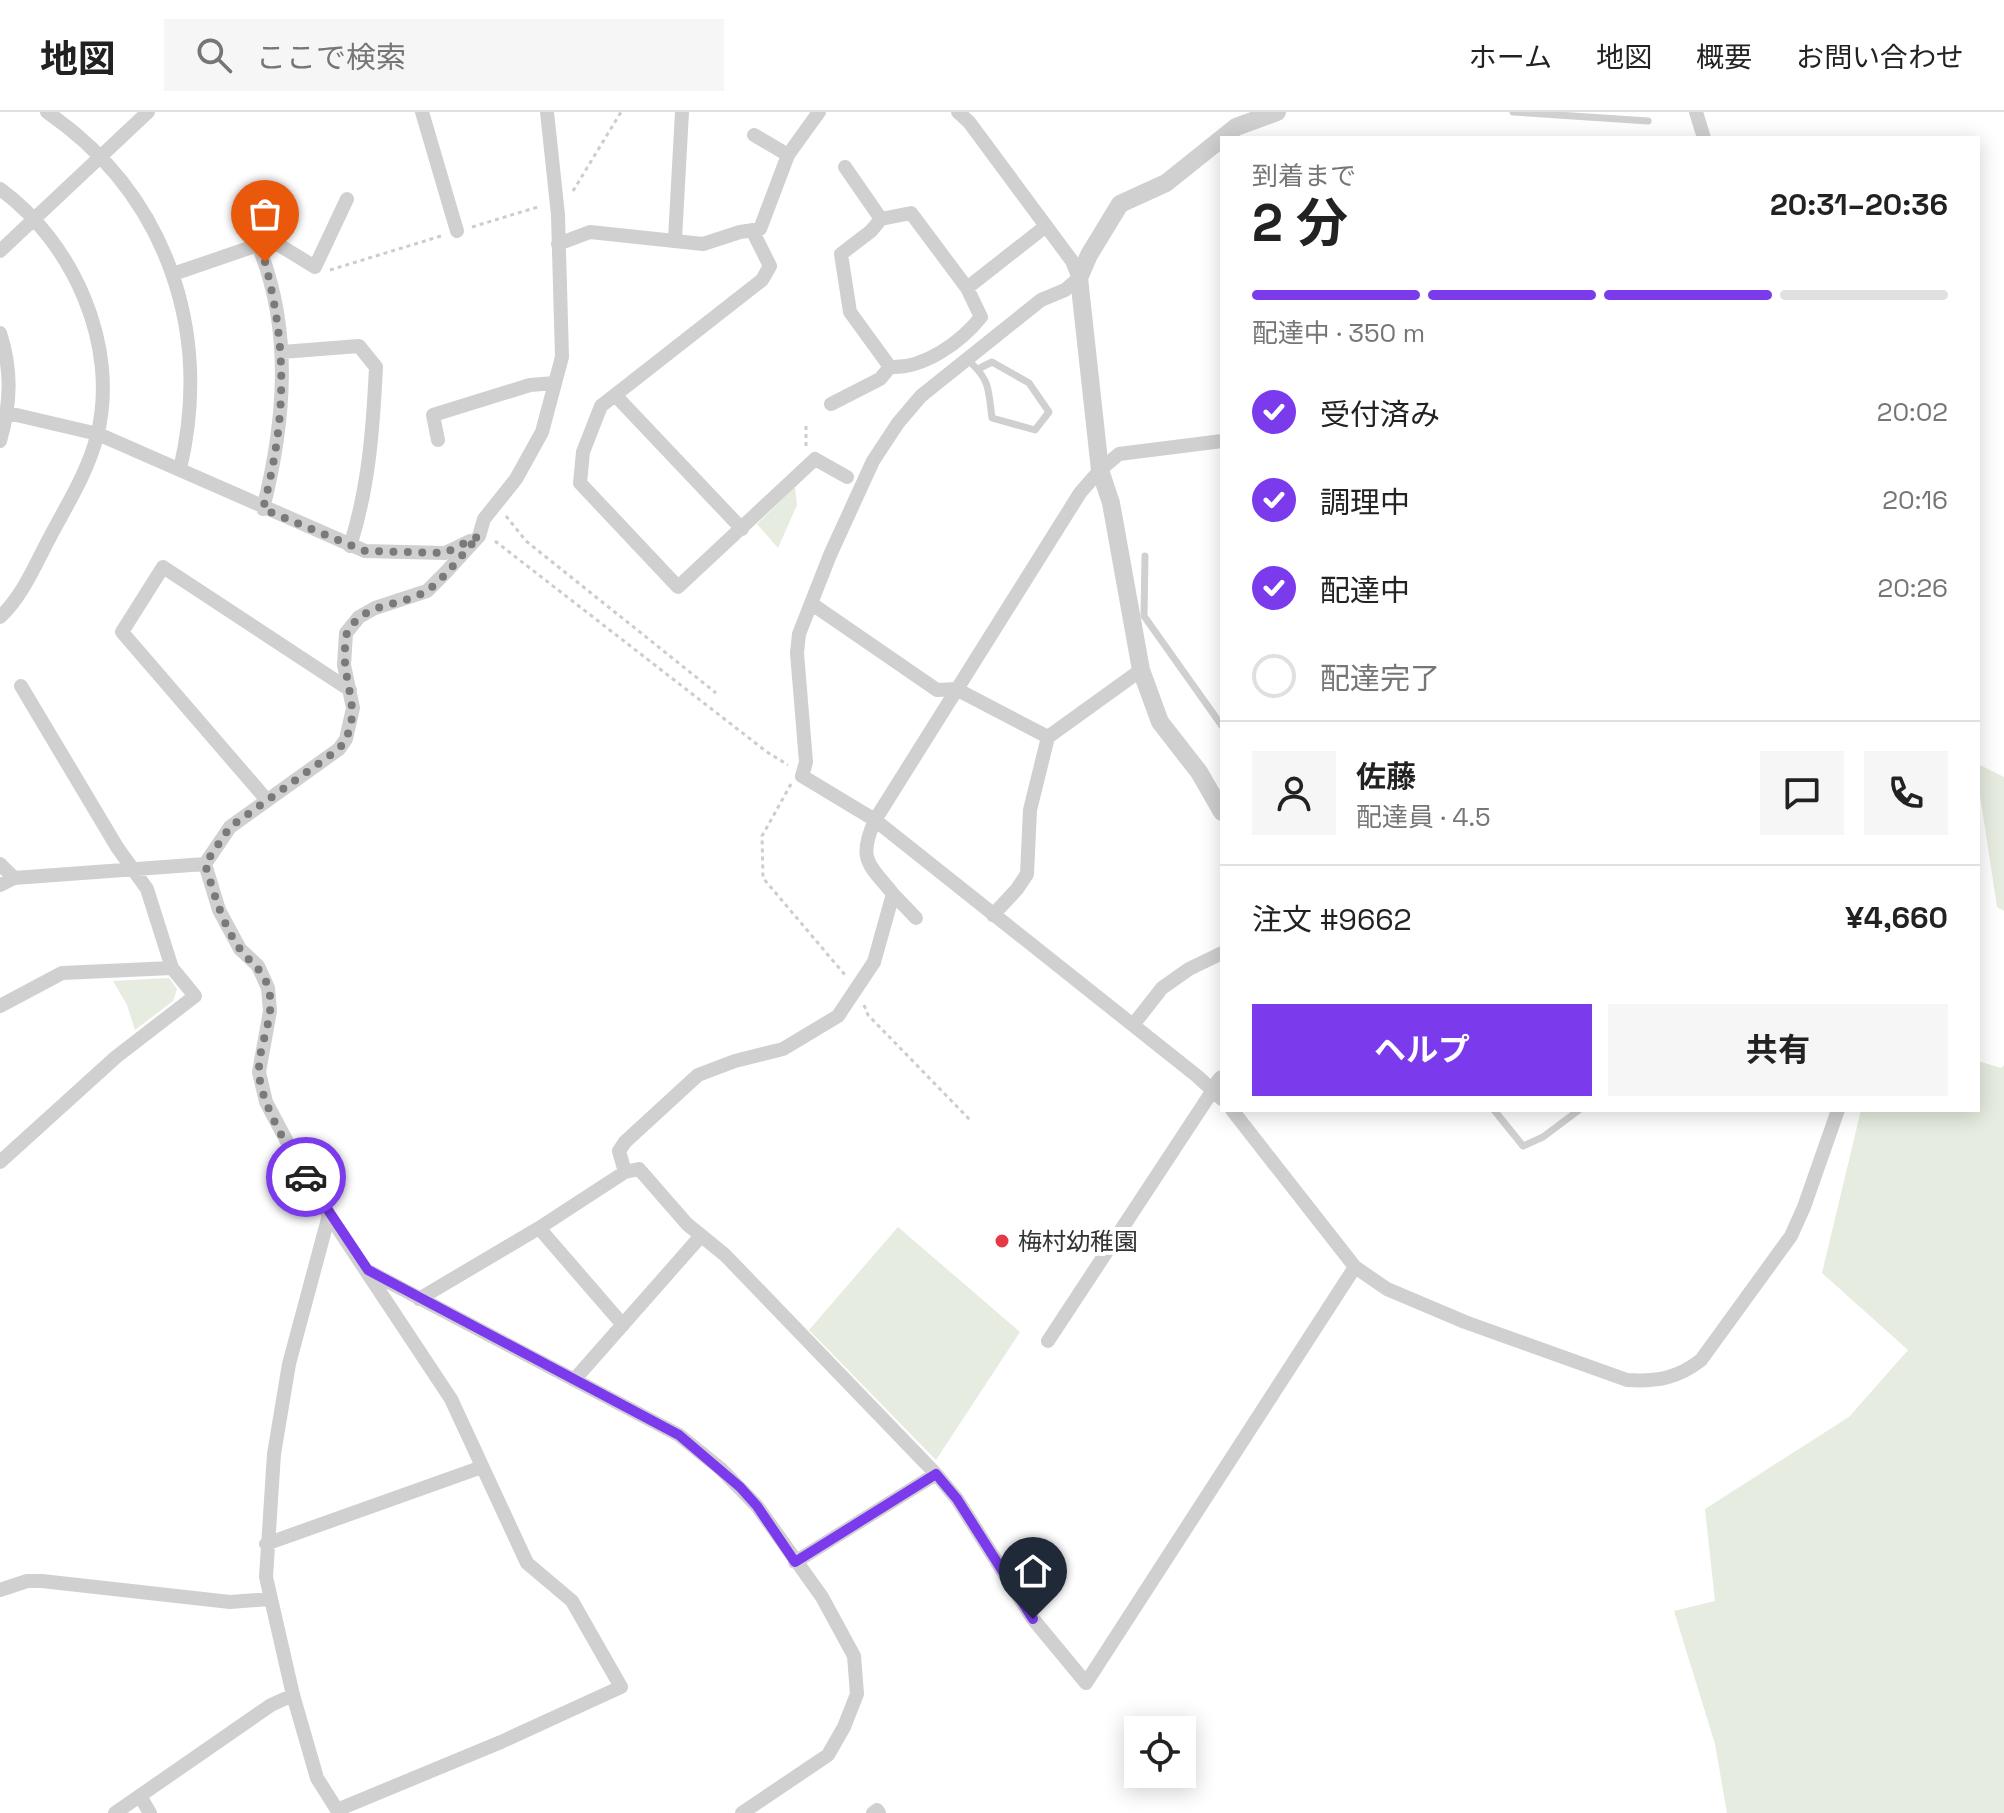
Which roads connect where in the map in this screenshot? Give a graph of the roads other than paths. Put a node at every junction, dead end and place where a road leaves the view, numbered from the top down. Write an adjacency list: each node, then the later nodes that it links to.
1 (47, 112): 18 (street)
2 (148, 112): 18 (street)
3 (422, 112): 26 (street)
4 (547, 112): 28 (street)
5 (682, 112): 27 (street)
6 (819, 112): 17 (street)
7 (958, 112): 24 (street)
8 (1277, 112): 14 (street)
9 (1513, 112): 11 (lane)
10 (1696, 112): 15 (street)
11 (1612, 116): 12 (lane)
12 (1648, 121)
13 (754, 135): 17 (street)
14 (1225, 136)
15 (1703, 136)
16 (1220, 140): 32 (street)
17 (788, 155): 25 (street)
18 (101, 157): 22 (street); 31 (street)
19 (845, 167): 23 (street)
20 (0, 189): 22 (street)
21 (347, 199): 29 (street)
22 (34, 219): 30 (street); 43 (street)
23 (881, 219): 33 (street); 37 (street)
24 (1046, 226): 32 (street); 33 (street)
25 (752, 230): 27 (street); 40 (street)
26 (457, 231)
27 (675, 239): 28 (street)
28 (558, 244): 39 (street)
29 (258, 245): 31 (street); 35 (street)
30 (0, 251)
31 (173, 274): 47 (street)
32 (1079, 278): 36 (street); 48 (street)
33 (967, 288): 37 (street)
34 (0, 333): 42 (street)
35 (282, 352): 50 (street); 53 (street)
36 (967, 358): 38 (lane); 55 (street)
37 (890, 367): 41 (street)
38 (978, 369): 38 (lane)
39 (555, 383): 44 (street); 52 (street)
40 (615, 395): 51 (street); 51 (street)
41 (831, 404)
42 (8, 413): 43 (street); 45 (street)
43 (98, 434): 47 (street); 56 (street)
44 (438, 440)
45 (0, 441)
46 (1220, 441): 48 (street)
47 (180, 469): 50 (street)
48 (1100, 470): 57 (street); 59 (street)
49 (847, 477): 51 (street)
50 (263, 509): 53 (street)
51 (742, 529)
52 (479, 536): 53 (street); 60 (street)
53 (350, 546)
54 (1145, 556): 61 (lane)
55 (812, 604): 59 (street); 65 (street)
56 (3, 608)
57 (1141, 670): 62 (street); 64 (street)
58 (21, 686): 68 (street)
59 (956, 689): 62 (street); 65 (street)
60 (350, 690): 63 (street); 63 (street)
61 (1220, 723)
62 (1048, 737): 71 (street)
63 (266, 799): 67 (street)
64 (1220, 809)
65 (875, 820): 70 (street); 71 (street)
66 (0, 864): 69 (street)
67 (205, 864): 68 (street); 84 (street)
68 (132, 870): 69 (street); 74 (street)
69 (7, 881)
70 (893, 894): 72 (street); 83 (street)
71 (993, 915): 76 (street)
72 (916, 918)
73 (1220, 954): 76 (street)
74 (172, 968): 75 (street); 82 (street)
75 (0, 1006)
76 (1133, 1025): 77 (street)
77 (1219, 1089): 91 (street)
78 (1234, 1112): 87 (street)
79 (1496, 1112): 80 (lane)
80 (1576, 1112)
81 (1837, 1112): 87 (street)
82 (0, 1162)
83 (625, 1172): 85 (street); 86 (street)
84 (329, 1215): 88 (street); 95 (street)
85 (539, 1228): 89 (street); 90 (street)
86 (700, 1237): 90 (street); 94 (street)
87 (1355, 1267): 94 (street)
88 (368, 1270): 89 (street); 93 (street)
89 (419, 1299): 92 (street)
90 (623, 1325): 92 (street)
91 (1048, 1341)
92 (574, 1380): 96 (street)
93 (482, 1467): 95 (street); 101 (street)
94 (936, 1474): 96 (street)
95 (266, 1544): 98 (street)
96 (795, 1562): 104 (street)
97 (0, 1590): 98 (street)
98 (270, 1599): 99 (street)
99 (293, 1695): 100 (street); 101 (street)
100 (140, 1796): 102 (street); 103 (street)
101 (338, 1812)
102 (115, 1813)
103 (150, 1813)
104 (742, 1813)
105 (873, 1813): 106 (street)
106 (879, 1813)

